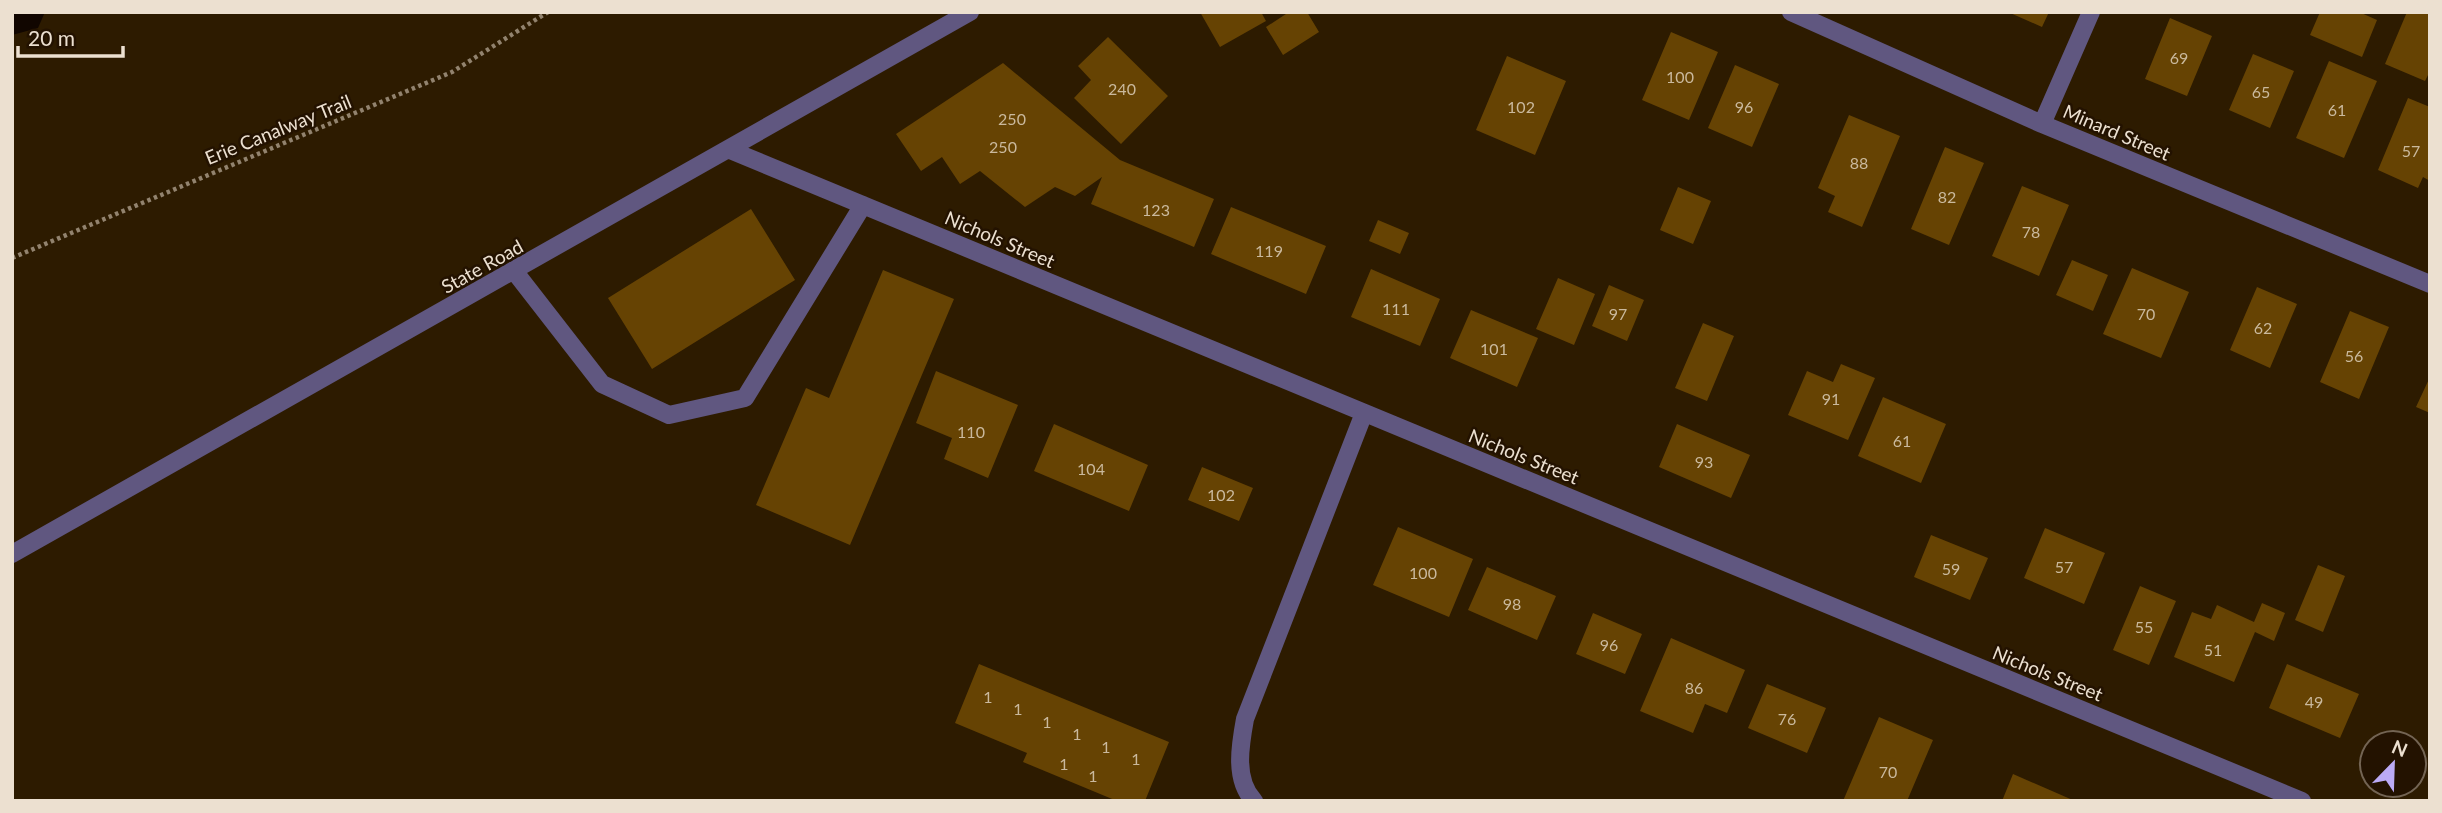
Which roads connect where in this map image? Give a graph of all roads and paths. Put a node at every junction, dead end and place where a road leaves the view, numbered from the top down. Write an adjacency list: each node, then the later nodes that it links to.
1 (548, 12): 8 (path, Erie Canalway Trail)
2 (970, 12): 6 (street, State Road)
3 (1791, 12): 5 (street, Minard Street)
4 (2091, 12): 5 (street)
5 (2042, 124): 10 (street, Minard Street)
6 (730, 150): 7 (street, Nichols Street); 9 (street, State Road)
7 (863, 205): 9 (street); 11 (street, Nichols Street)
8 (12, 258)
9 (515, 272): 12 (street, State Road)
10 (2430, 284)
11 (1364, 413): 13 (street); 14 (street, Nichols Street)
12 (12, 554)
13 (1254, 801)
14 (2302, 801)

